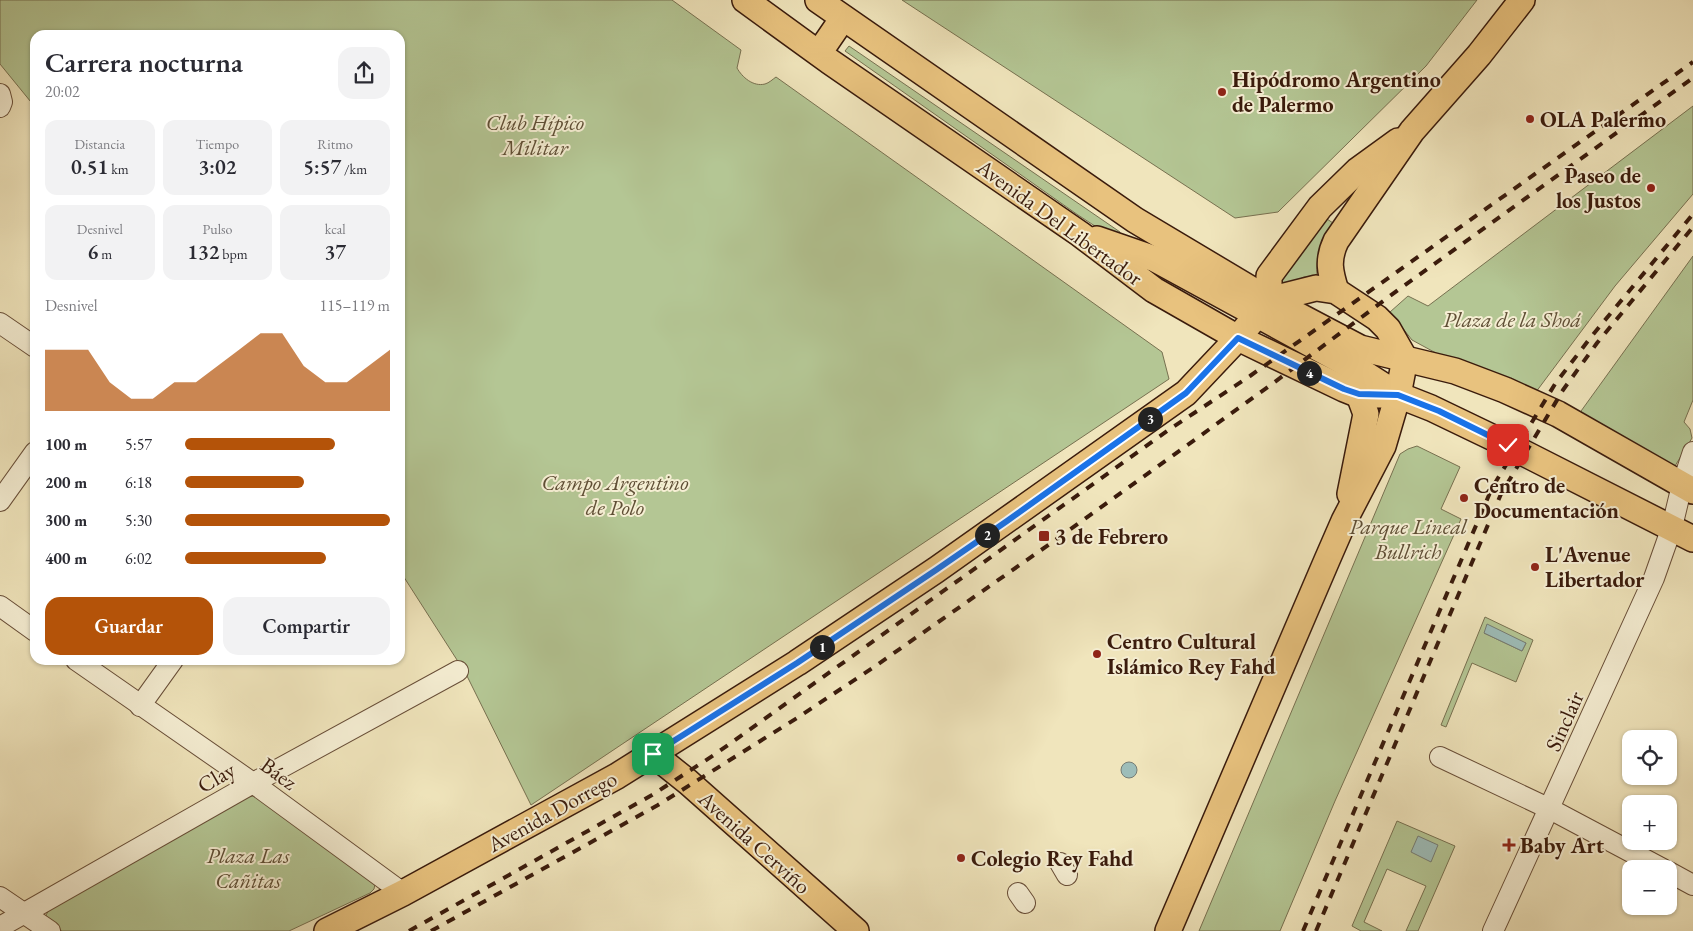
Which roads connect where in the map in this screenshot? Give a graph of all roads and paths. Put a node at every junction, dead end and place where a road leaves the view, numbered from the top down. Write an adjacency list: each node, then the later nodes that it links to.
1 (818, 0): 4 (main road, Avenida Del Libertador)
2 (1522, 0): 8 (main road)
3 (754, 3): 5 (main road, Avenida Del Libertador)
4 (843, 18): 5 (main road); 11 (main road, Avenida Del Libertador)
5 (819, 53): 9 (main road, Avenida Del Libertador)
6 (0, 94): 7 (street)
7 (0, 107)
8 (1412, 131): 10 (main road); 11 (main road)
9 (1080, 234): 11 (main road); 13 (main road, Avenida Del Libertador)
10 (1336, 291): 11 (main road); 16 (main road)
11 (1263, 308): 13 (main road, Avenida Dorrego); 15 (main road, Avenida Del Libertador); 18 (main road)
12 (0, 323): 14 (street)
13 (1238, 338): 17 (main road, Avenida Del Libertador); 31 (main road, Avenida Dorrego)
14 (30, 344)
15 (1360, 348): 16 (main road, Avenida Del Libertador); 18 (main road, Avenida Del Libertador)
16 (1405, 359): 18 (main road); 21 (main road, Avenida Del Libertador)
17 (1359, 394): 18 (main road, Avenida Del Libertador); 23 (main road)
18 (1398, 395): 23 (main road); 24 (main road, Avenida Del Libertador)
19 (1693, 452): 21 (street, Sinclair)
20 (30, 459): 22 (street)
21 (1688, 488): 24 (street, Sinclair)
22 (0, 501)
23 (1344, 521): 48 (main road)
24 (1682, 533): 37 (street, Sinclair)
25 (0, 606): 26 (street)
26 (30, 627)
27 (83, 665): 30 (street, Báez)
28 (169, 665): 30 (street)
29 (458, 672): 36 (street, Clay)
30 (140, 706): 36 (street, Báez)
31 (698, 726): 32 (main road, Avenida Dorrego); 35 (main road)
32 (653, 754): 34 (main road, Avenida Dorrego); 35 (main road, Avenida Cerviño)
33 (1440, 757): 37 (street)
34 (617, 776): 35 (main road); 41 (main road, Avenida Dorrego)
35 (688, 782): 47 (main road, Avenida Cerviño)
36 (253, 783): 41 (street, Báez); 43 (street, Clay)
37 (1550, 809): 38 (street); 49 (street, Sinclair)
38 (1646, 860)
39 (1677, 876): 40 (street)
40 (1693, 885)
41 (403, 893): 46 (main road, Avenida Dorrego)
42 (0, 897): 43 (street)
43 (24, 914): 44 (street, Clay); 45 (street)
44 (0, 927)
45 (50, 931)
46 (327, 931)
47 (856, 931)
48 (1168, 931)
49 (1493, 931)

